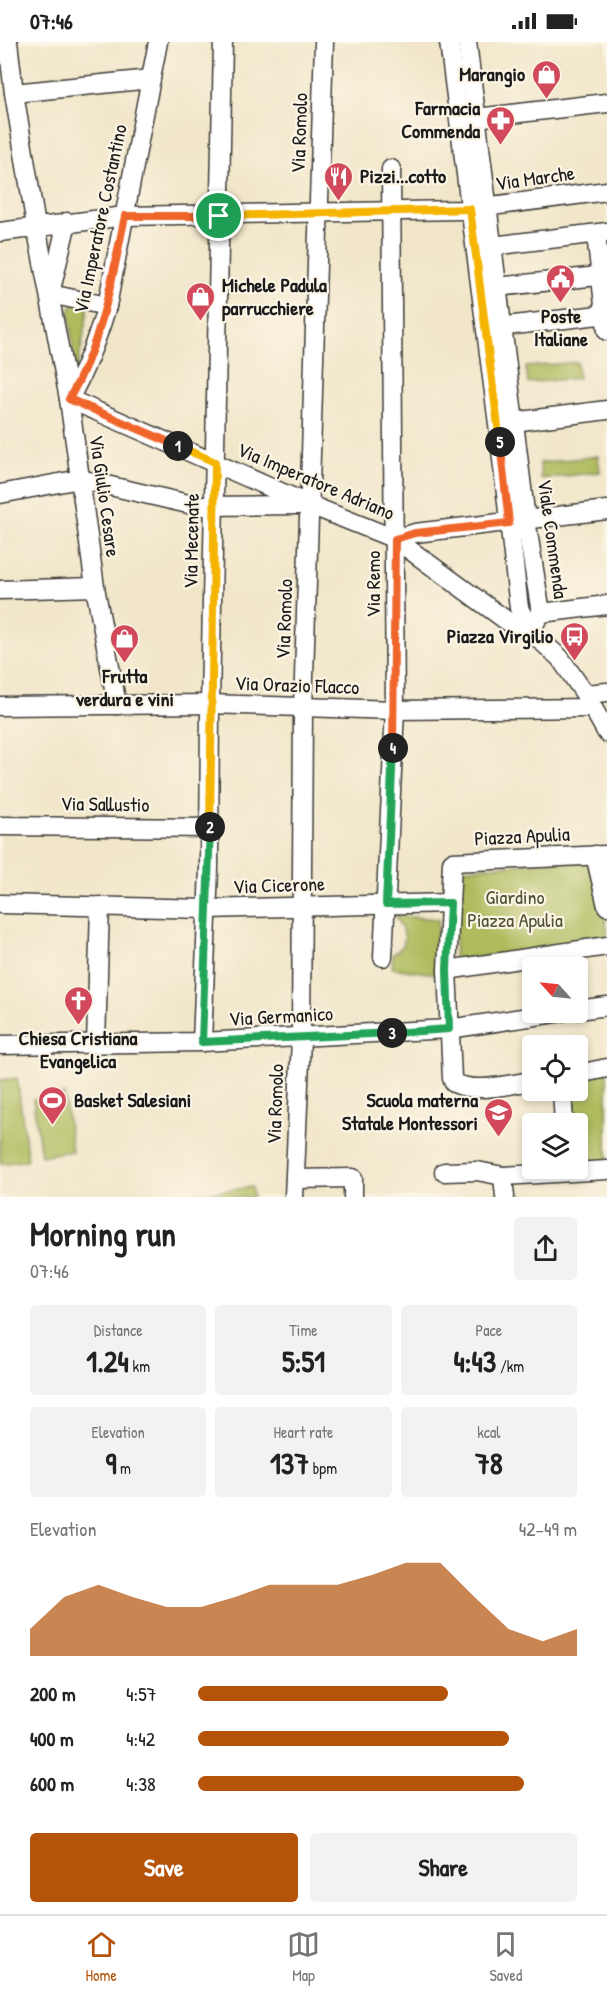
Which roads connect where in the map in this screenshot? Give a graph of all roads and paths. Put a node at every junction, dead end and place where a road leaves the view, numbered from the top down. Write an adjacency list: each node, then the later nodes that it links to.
1 (8, 42): 8 (street, Via Giulio Cesare)
2 (158, 42): 7 (street, Via Imperatore Costantino)
3 (223, 42): 17 (street, Via Mecenate)
4 (324, 42): 15 (street, Via Romolo)
5 (449, 42): 13 (street, Viale Commenda)
6 (467, 42): 10 (street, Viale Commenda)
7 (151, 79): 8 (street); 16 (street, Via Imperatore Costantino)
8 (14, 93): 19 (street, Via Giulio Cesare)
9 (607, 103): 10 (street)
10 (476, 118): 13 (street, Viale Commenda)
11 (391, 169): 14 (street, Via Remo)
12 (607, 191): 13 (street, Via Marche)
13 (478, 208): 14 (street, Via Marche); 22 (street, Viale Commenda); 28 (street, Viale Commenda)
14 (391, 211): 15 (street, Via Marche); 39 (street, Via Remo)
15 (319, 213): 17 (street, Via Marche); 35 (street, Via Romolo)
16 (125, 216): 17 (street, Via Marche); 18 (street, Via Marche); 26 (street, Via Imperatore Costantino)
17 (219, 216): 32 (street, Via Mecenate)
18 (67, 222): 19 (street, Via Marche); 25 (street, Via Giulio Cesare)
19 (36, 226): 20 (street, Via Marche); 25 (street, Via Giulio Cesare)
20 (0, 232)
21 (602, 233): 22 (street); 23 (street)
22 (492, 246): 24 (street, Viale Commenda)
23 (604, 276): 24 (street); 27 (street)
24 (497, 286): 28 (street, Viale Commenda)
25 (50, 294): 26 (street); 29 (street, Via Giulio Cesare)
26 (107, 306): 29 (street, Via Imperatore Costantino)
27 (607, 320): 28 (street)
28 (494, 327): 31 (street, Viale Commenda)
29 (69, 399): 32 (street, Via Imperatore Adriano); 33 (street, Via Giulio Cesare)
30 (607, 410): 31 (street)
31 (506, 422): 38 (street, Viale Commenda)
32 (215, 462): 35 (street, Via Imperatore Adriano); 36 (street, Via Mecenate)
33 (80, 479): 34 (street); 36 (street); 40 (street, Via Giulio Cesare)
34 (0, 494)
35 (310, 505): 36 (street); 39 (street, Via Imperatore Adriano); 50 (street, Via Romolo)
36 (215, 507): 47 (street, Via Mecenate)
37 (607, 510): 38 (street)
38 (518, 521): 39 (street); 43 (street, Viale Commenda); 44 (street, Viale Commenda)
39 (395, 539): 44 (street, Via Imperatore Adriano); 51 (street, Via Remo)
40 (95, 587): 41 (street); 48 (street, Via Giulio Cesare)
41 (0, 590)
42 (607, 605): 43 (street)
43 (541, 613): 44 (street, Viale Commenda)
44 (530, 631): 46 (street)
45 (607, 692): 46 (street, Via Orazio Flacco)
46 (589, 701): 51 (street, Via Orazio Flacco); 52 (street)
47 (210, 704): 48 (street, Via Orazio Flacco); 50 (street, Via Orazio Flacco); 54 (street, Via Mecenate)
48 (117, 705): 49 (street, Via Orazio Flacco)
49 (0, 706)
50 (303, 708): 51 (street, Via Orazio Flacco); 61 (street, Via Romolo)
51 (395, 710): 58 (street, Via Remo)
52 (607, 733)
53 (0, 826): 54 (street, Via Sallustio)
54 (210, 828): 62 (street, Via Mecenate)
55 (601, 856): 56 (street, Piazza Apulia); 60 (street, Piazza Apulia)
56 (450, 903): 58 (street, Via Cicerone); 65 (street, Piazza Apulia)
57 (0, 904): 59 (street, Via Cicerone)
58 (386, 904): 61 (street, Via Cicerone); 64 (street, Via Remo)
59 (100, 906): 62 (street, Via Cicerone); 72 (street)
60 (607, 906)
61 (302, 907): 62 (street, Via Cicerone); 70 (street, Via Romolo)
62 (207, 909): 71 (street, Via Mecenate)
63 (607, 946): 65 (street)
64 (383, 957)
65 (447, 970): 69 (street, Piazza Apulia)
66 (607, 1006): 67 (street)
67 (588, 1009)
68 (522, 1018): 69 (street, Via Germanico)
69 (449, 1029): 70 (street, Via Germanico); 76 (street, Piazza Apulia)
70 (301, 1038): 71 (street, Via Germanico); 82 (street, Via Romolo)
71 (202, 1042): 72 (street, Via Germanico)
72 (96, 1044): 73 (street, Via Germanico)
73 (0, 1045)
74 (607, 1068): 75 (street)
75 (588, 1072)
76 (522, 1082)
77 (588, 1170): 78 (street)
78 (607, 1170)
79 (444, 1172): 81 (street)
80 (522, 1174): 81 (street)
81 (504, 1176): 84 (street)
82 (294, 1188): 83 (street)
83 (353, 1197)
84 (505, 1197)

